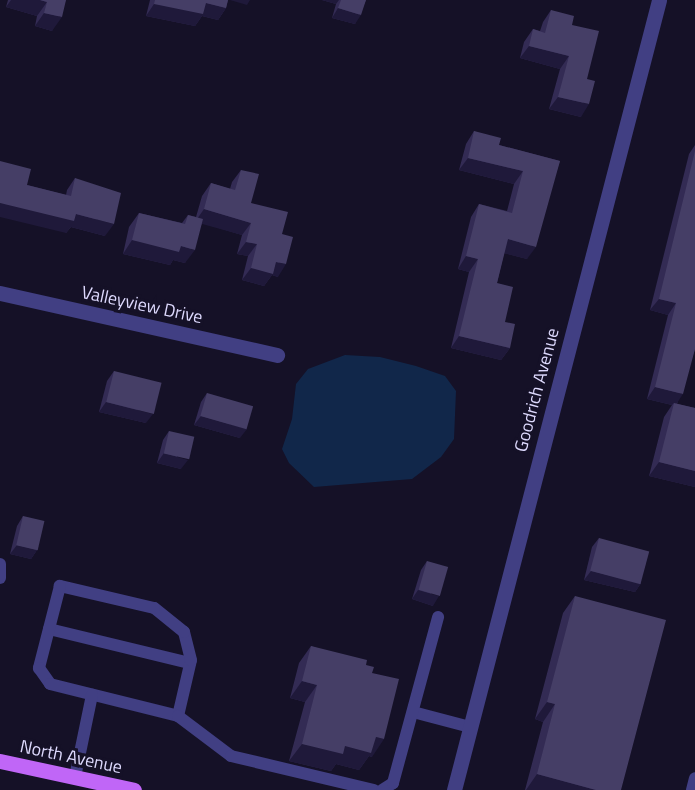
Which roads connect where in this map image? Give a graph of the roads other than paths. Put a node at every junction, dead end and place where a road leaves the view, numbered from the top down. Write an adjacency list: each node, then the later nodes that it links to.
1 (659, 0): 12 (street, Goodrich Avenue)
2 (0, 293): 3 (street, Valleyview Drive)
3 (277, 355)
4 (0, 564): 5 (lane)
5 (0, 578)
6 (438, 617): 10 (lane)
7 (49, 629): 8 (lane); 8 (lane); 9 (lane)
8 (190, 663): 11 (lane)
9 (92, 695): 11 (lane); 14 (lane)
10 (412, 712): 12 (lane); 18 (lane)
11 (178, 716): 17 (lane)
12 (470, 727): 19 (street, Goodrich Avenue)
13 (0, 761): 14 (main road, North Avenue)
14 (75, 777): 16 (main road, North Avenue)
15 (695, 778): 20 (lane)
16 (134, 790)
17 (374, 790)
18 (382, 790)
19 (454, 790)
20 (692, 790)

